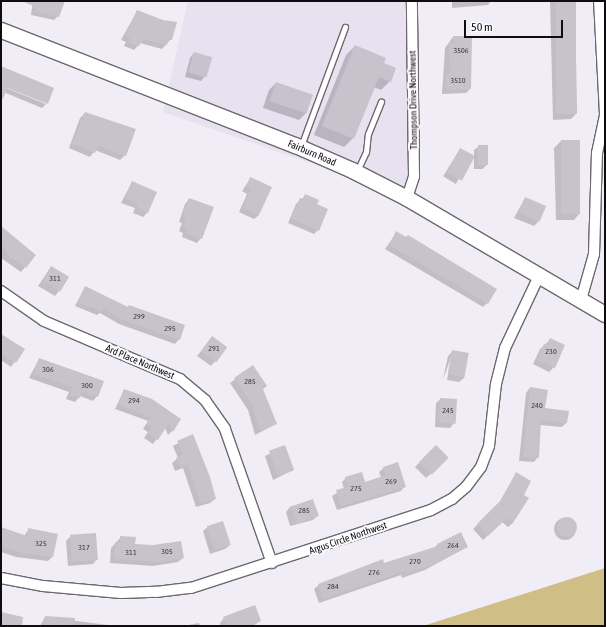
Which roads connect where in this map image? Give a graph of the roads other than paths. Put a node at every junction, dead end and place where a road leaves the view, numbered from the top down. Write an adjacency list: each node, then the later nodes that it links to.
1 (412, 1): 9 (street, Thompson Drive Northwest)
2 (599, 1): 6 (street)
3 (345, 27): 7 (lane)
4 (1, 30): 7 (street, Fairburn Road)
5 (381, 101): 8 (lane)
6 (604, 124): 12 (street)
7 (300, 147): 8 (street, Fairburn Road)
8 (356, 172): 9 (street, Fairburn Road)
9 (407, 198): 10 (street, Fairburn Road)
10 (539, 276): 12 (street, Fairburn Road); 14 (street, Argus Circle Northwest)
11 (1, 291): 14 (street, Ard Place Northwest)
12 (581, 300): 13 (street, Fairburn Road)
13 (605, 314)
14 (272, 563): 15 (street, Argus Circle Northwest)
15 (1, 578)

